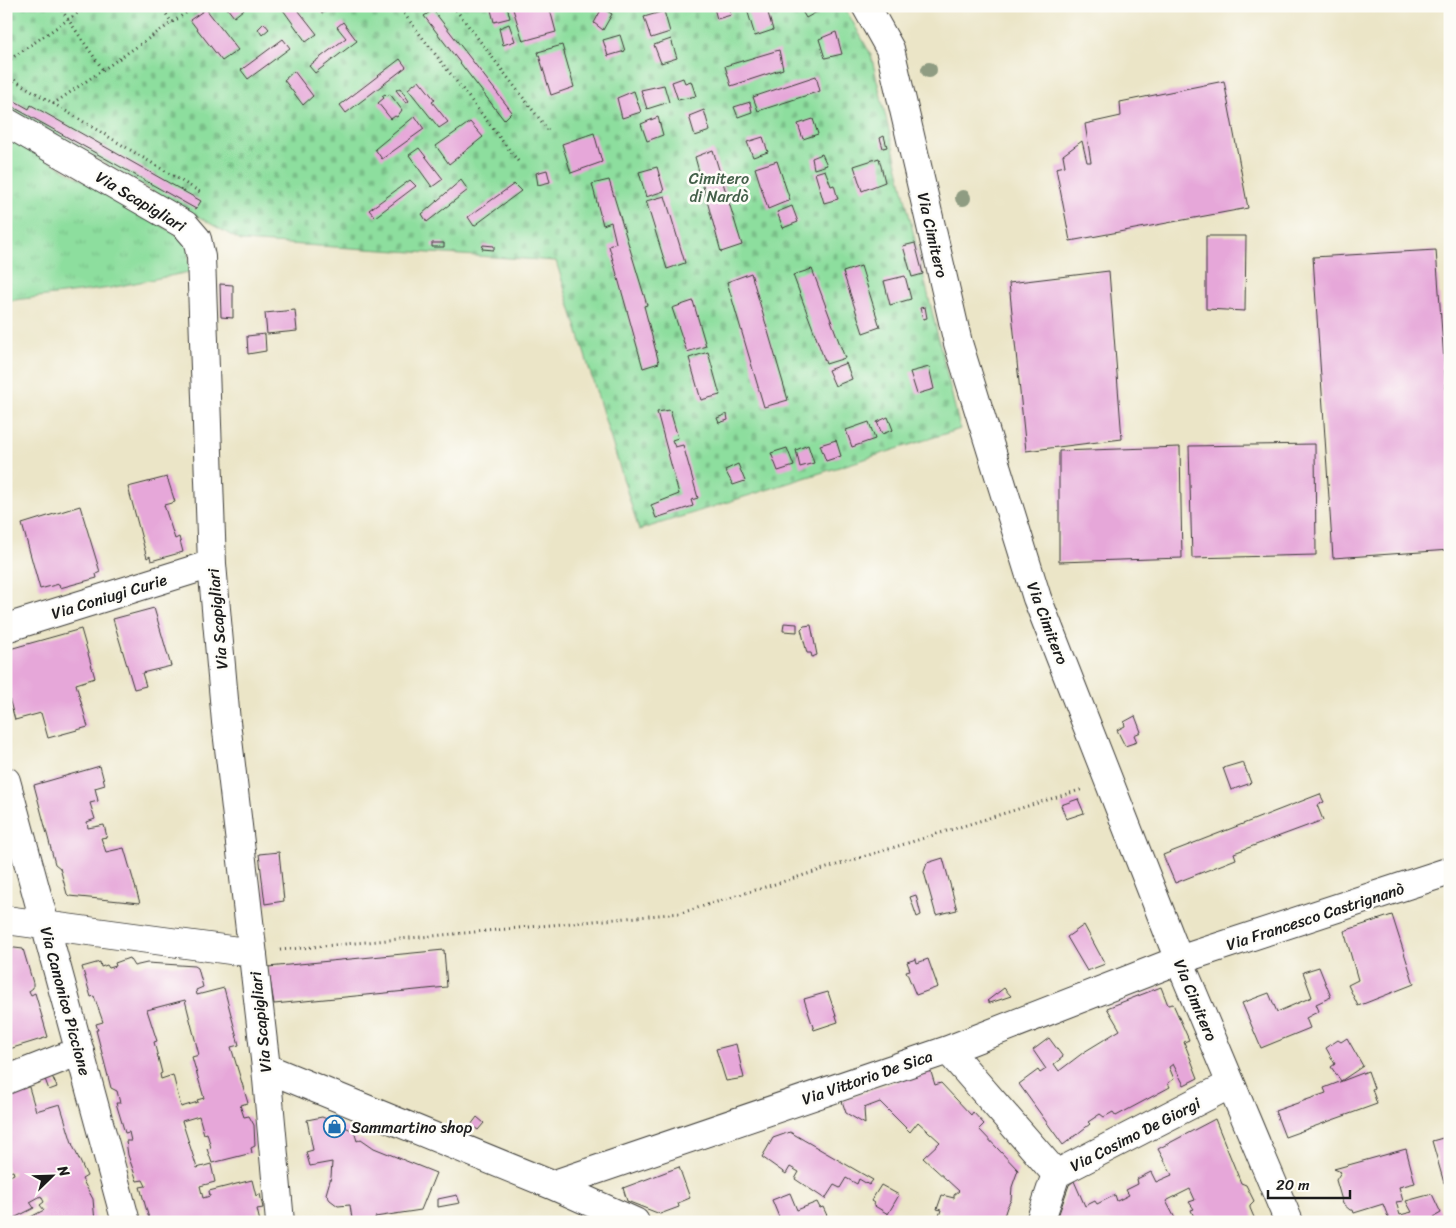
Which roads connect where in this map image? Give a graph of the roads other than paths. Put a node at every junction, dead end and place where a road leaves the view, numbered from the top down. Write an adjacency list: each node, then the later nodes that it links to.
1 (866, 6): 10 (street, Via Cimitero)
2 (6, 122): 3 (street, Via Scapigliari)
3 (212, 564): 4 (street, Via Coniugi Curie); 9 (street, Via Scapigliari)
4 (6, 628)
5 (6, 781): 8 (street, Via Canonico Piccione)
6 (1450, 871): 10 (street, Via Francesco Castrignanò)
7 (6, 920): 8 (street)
8 (45, 925): 9 (street); 12 (street, Via Canonico Piccione)
9 (253, 953): 13 (street, Via Scapigliari)
10 (1179, 960): 11 (street, Via Vittorio De Sica); 15 (street, Via Cimitero)
11 (948, 1050): 16 (street); 17 (street, Via Vittorio De Sica)
12 (80, 1051): 14 (street); 19 (street, Via Canonico Piccione)
13 (266, 1068): 17 (street); 20 (street, Via Scapigliari)
14 (6, 1080)
15 (1231, 1084): 16 (street, Via Cosimo De Giorgi); 23 (street, Via Cimitero)
16 (1056, 1174): 22 (street, Via Cosimo De Giorgi)
17 (552, 1185): 18 (street)
18 (606, 1216): 21 (street)
19 (126, 1222)
20 (280, 1222)
21 (635, 1222)
22 (1040, 1222)
23 (1290, 1222)

